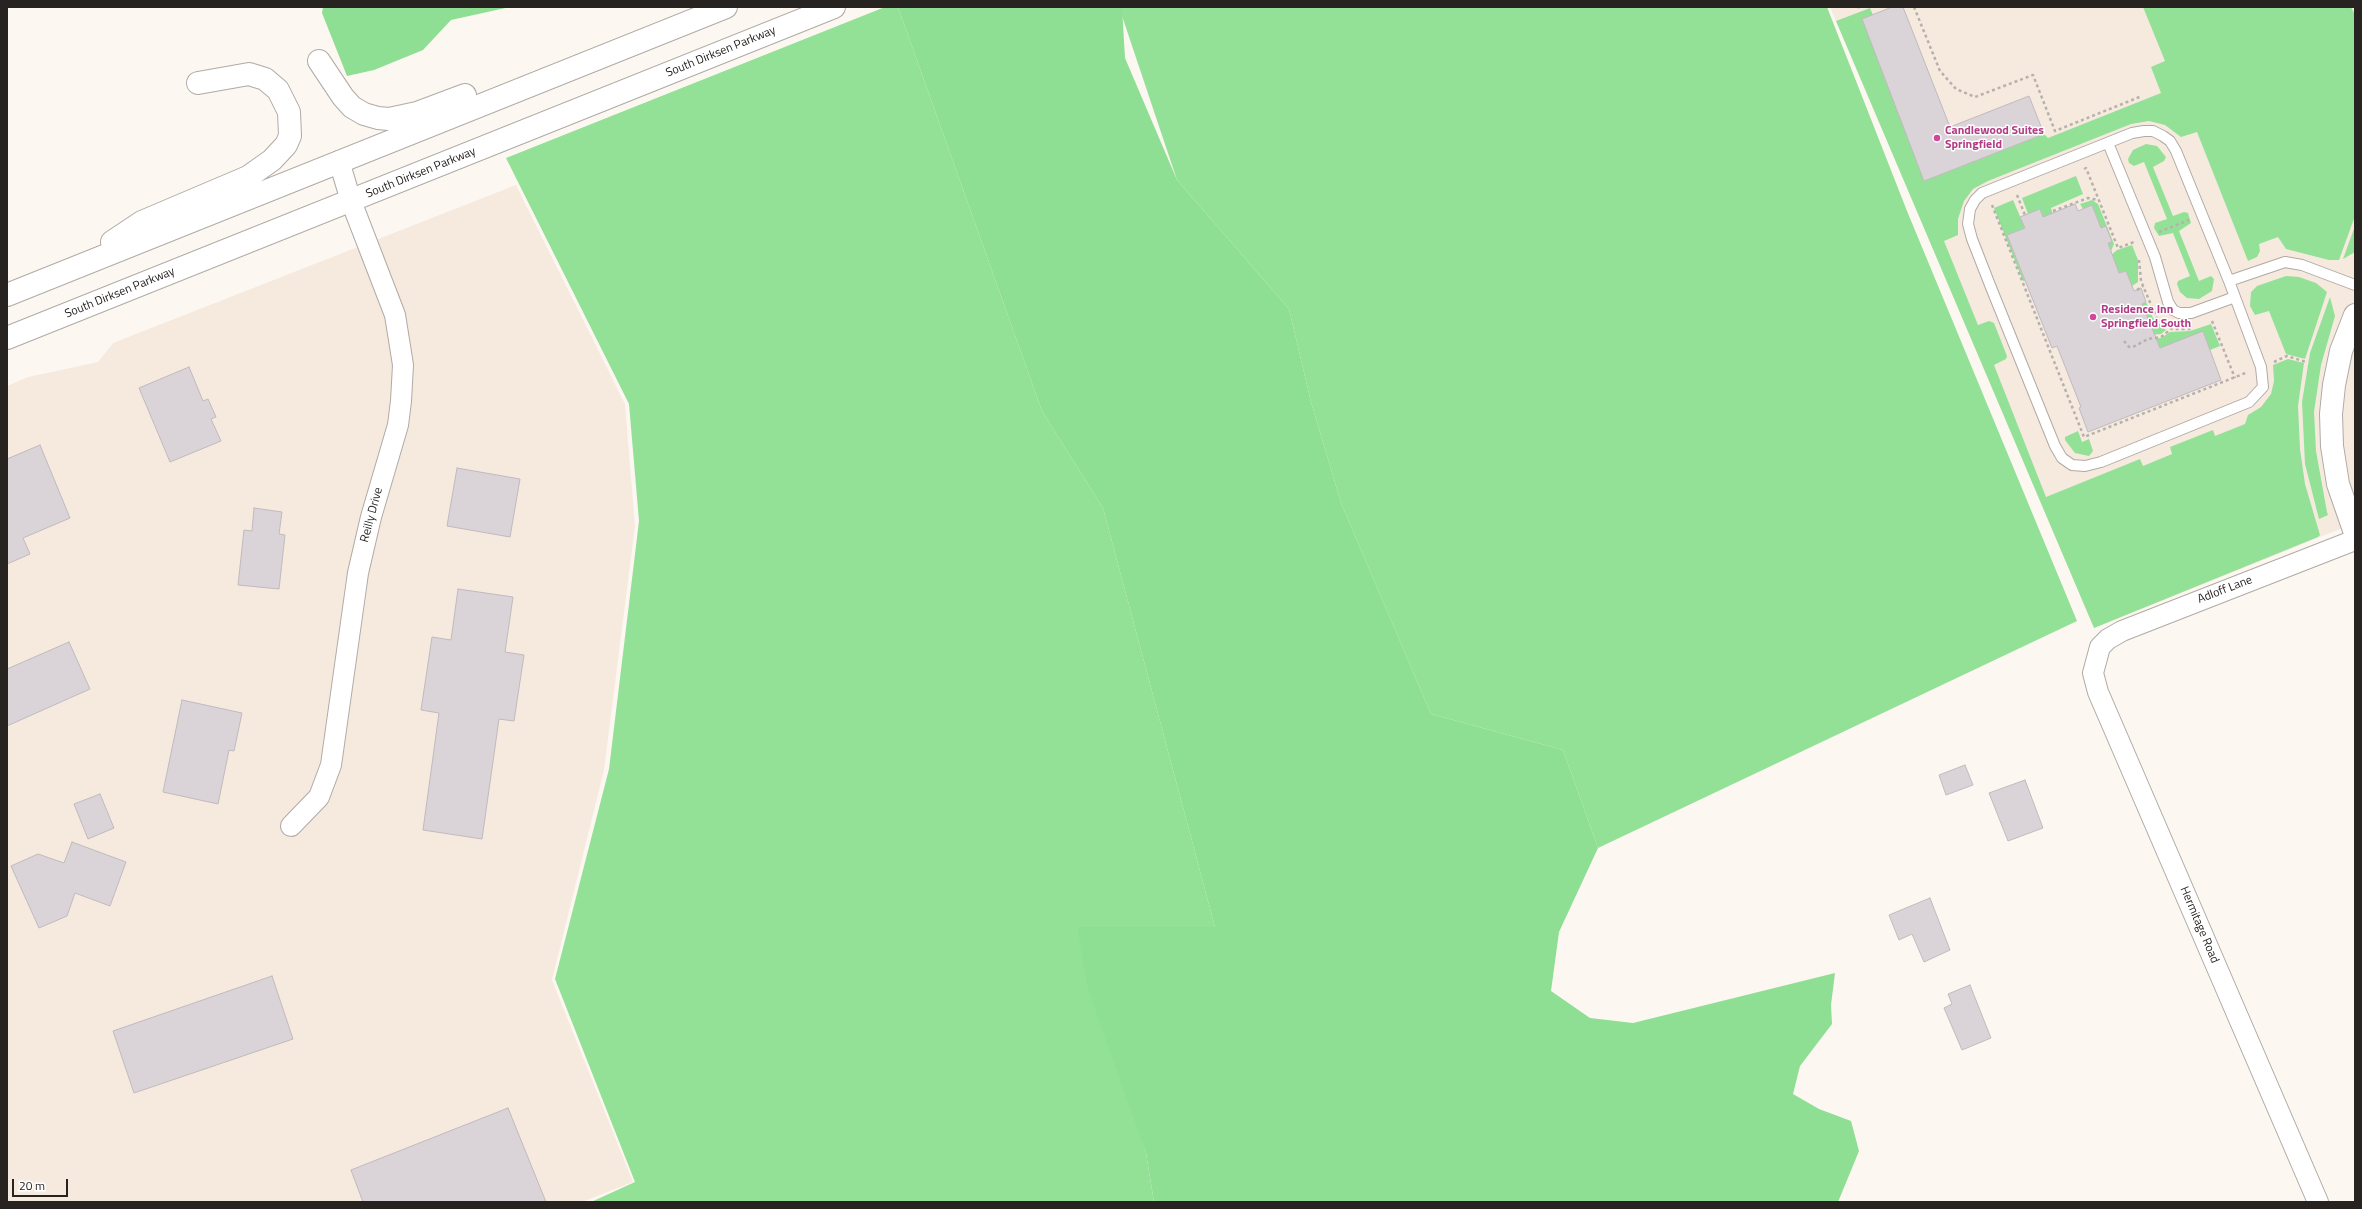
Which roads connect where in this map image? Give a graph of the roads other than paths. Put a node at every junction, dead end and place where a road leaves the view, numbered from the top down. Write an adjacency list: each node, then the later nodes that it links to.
1 (726, 7): 3 (main road)
2 (834, 7): 8 (main road, South Dirksen Parkway)
3 (693, 20): 4 (main road); 7 (main road)
4 (319, 61)
5 (198, 82): 9 (main road)
6 (2108, 143): 10 (lane); 13 (lane); 13 (lane)
7 (339, 161): 8 (street, Reilly Drive); 9 (main road)
8 (351, 200): 15 (main road, South Dirksen Parkway); 19 (street, Reilly Drive)
9 (75, 267): 12 (main road)
10 (2229, 281): 11 (lane); 13 (lane)
11 (2355, 285)
12 (7, 295)
13 (2235, 297)
14 (2355, 315): 16 (main road)
15 (7, 338)
16 (2355, 533)
17 (2355, 540): 18 (street, Adloff Lane)
18 (2100, 647): 20 (street, Hermitage Road)
19 (291, 826)
20 (2318, 1202)

